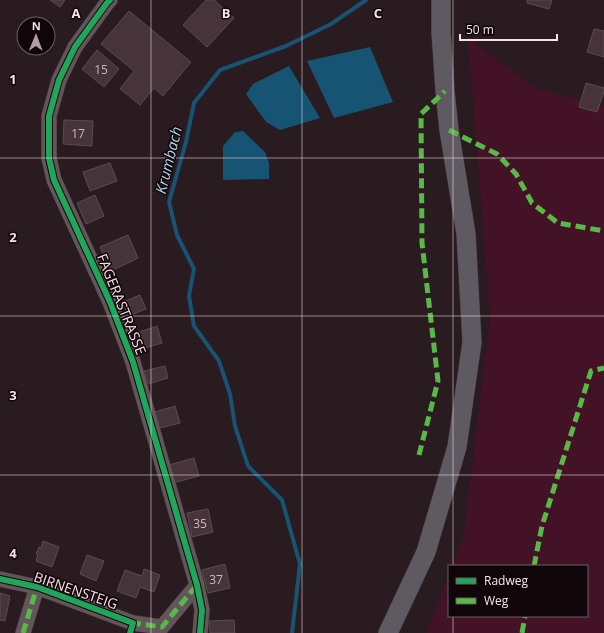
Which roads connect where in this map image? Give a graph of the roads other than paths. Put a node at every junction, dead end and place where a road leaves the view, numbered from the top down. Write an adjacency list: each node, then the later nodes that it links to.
1 (110, 0): 4 (street, FAGERASTRASSE)
2 (441, 0): 9 (main road)
3 (0, 579): 5 (street, BIRNENSTEIG)
4 (197, 585): 6 (street, BIRNENSTEIG); 8 (street, FAGERASTRASSE)
5 (37, 587): 6 (street, BIRNENSTEIG); 7 (street, BIRNENSTEIG)
6 (131, 628)
7 (23, 633)
8 (200, 633)
9 (388, 633)

